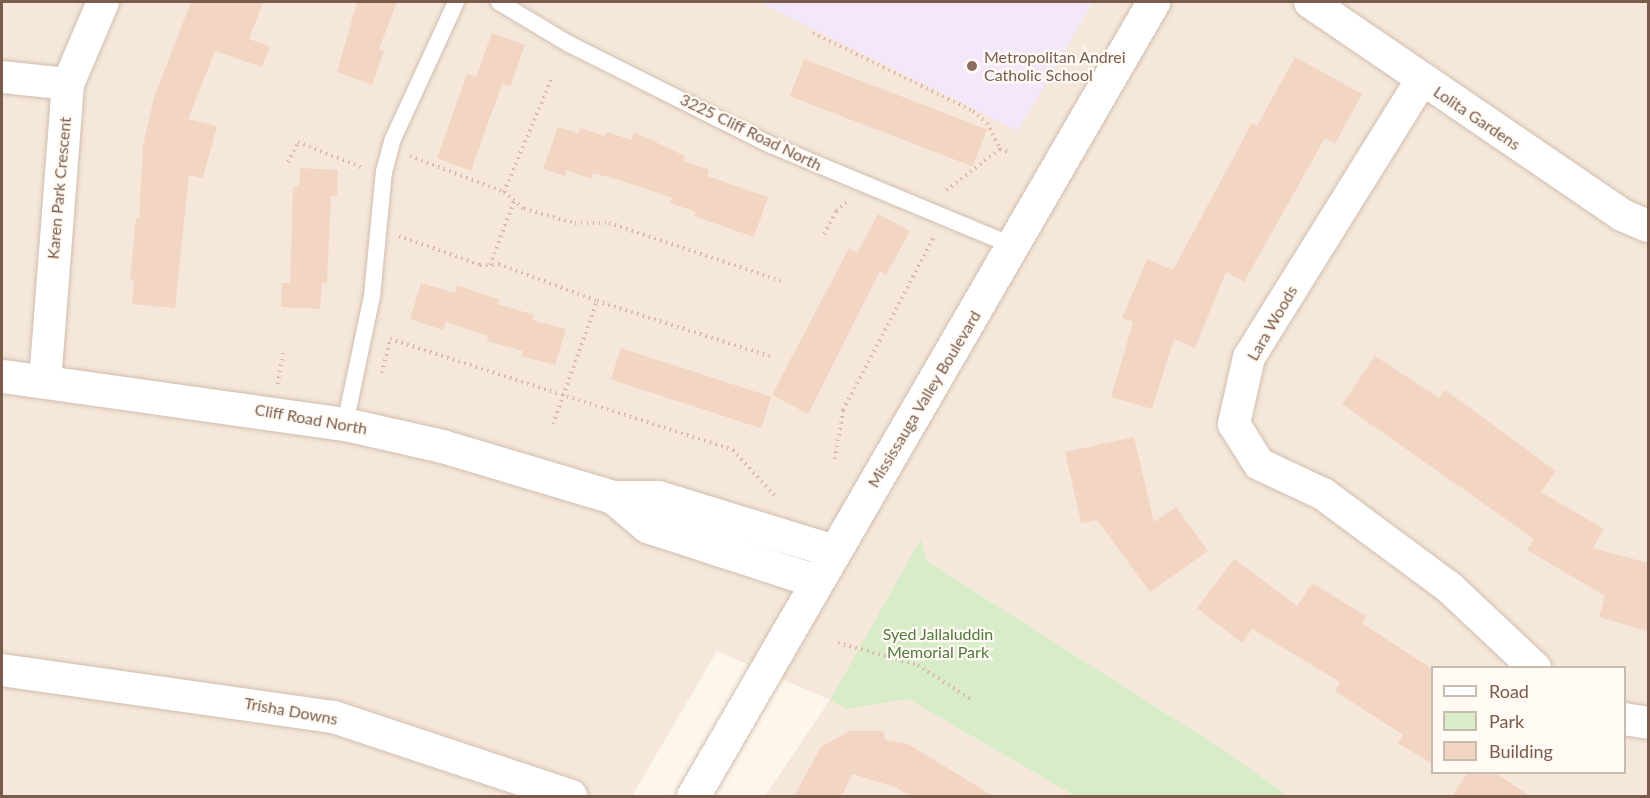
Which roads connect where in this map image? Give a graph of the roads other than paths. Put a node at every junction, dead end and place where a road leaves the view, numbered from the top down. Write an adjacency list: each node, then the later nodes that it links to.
1 (103, 2): 8 (street, Karen Park Crescent)
2 (456, 2): 13 (lane)
3 (500, 2): 10 (lane, 3225 Cliff Road North)
4 (1153, 2): 10 (street, Mississauga Valley Boulevard)
5 (1310, 2): 7 (street, Lolita Gardens)
6 (2, 78): 8 (street)
7 (1421, 81): 9 (street, Lolita Gardens); 17 (street, Lara Woods)
8 (68, 84): 12 (street, Karen Park Crescent)
9 (1648, 226)
10 (1011, 245): 15 (street, Mississauga Valley Boulevard)
11 (2, 376): 12 (street, Cliff Road North)
12 (45, 382): 13 (street, Cliff Road North)
13 (345, 423): 14 (street, Cliff Road North)
14 (613, 497): 15 (street, Cliff Road North); 16 (street, Cliff Road North)
15 (834, 551): 16 (street, Mississauga Valley Boulevard)
16 (816, 581): 22 (street, Mississauga Valley Boulevard)
17 (1533, 666)
18 (2, 670): 21 (street, Trisha Downs)
19 (1626, 718): 20 (street)
20 (1648, 723)
21 (570, 796)
22 (693, 796)

